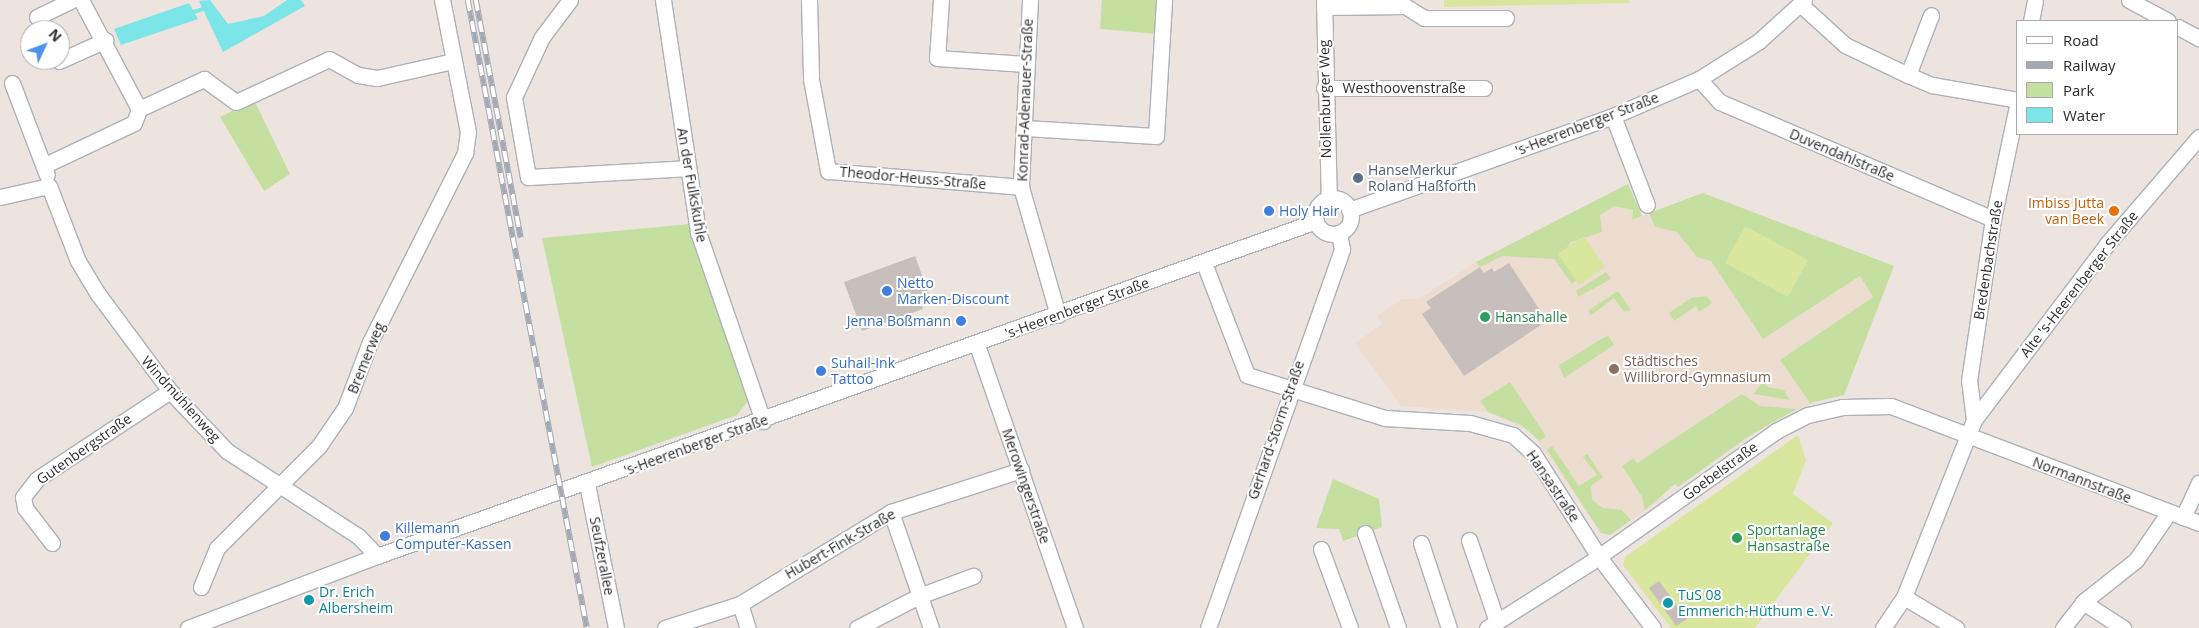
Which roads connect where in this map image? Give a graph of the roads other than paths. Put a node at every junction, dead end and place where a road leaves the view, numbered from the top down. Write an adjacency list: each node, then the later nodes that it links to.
1 (72, 0): 16 (street)
2 (81, 0): 22 (street)
3 (442, 0): 24 (street)
4 (570, 0): 38 (street)
5 (663, 0): 38 (street, An der Fulkskuhle)
6 (809, 0): 40 (street, Theodor-Heuss-Straße)
7 (941, 0): 25 (street)
8 (1030, 0): 25 (street, Konrad-Adenauer-Straße)
9 (1164, 0): 35 (street)
10 (2035, 0): 18 (street)
11 (2129, 0): 19 (street)
12 (1802, 2): 26 (street); 27 (street, 's-Heerenberger Straße)
13 (1324, 3): 14 (street); 29 (street, Nollenburger Weg)
14 (1405, 3): 17 (street)
15 (1931, 15): 26 (street)
16 (37, 17)
17 (1506, 18)
18 (2031, 20)
19 (2166, 20)
20 (2179, 28): 21 (street)
21 (2199, 38)
22 (106, 40): 23 (street); 32 (street)
23 (70, 56)
24 (453, 61): 32 (street); 59 (street, Bremerweg)
25 (1026, 64): 35 (street, Konrad-Adenauer-Straße)
26 (1908, 75): 31 (street)
27 (1699, 79): 34 (street, 's-Heerenberger Straße); 45 (street, Duvendahlstraße)
28 (12, 83): 37 (street, Windmühlenweg)
29 (1324, 88): 30 (street, Westhoovenstraße); 42 (street, Nollenburger Weg)
30 (1484, 88)
31 (2016, 100)
32 (139, 109): 37 (street)
33 (2016, 110): 45 (street, Bredenbachstraße)
34 (1613, 116): 43 (street); 44 (street, 's-Heerenberger Straße)
35 (1025, 128): 40 (street, Konrad-Adenauer-Straße)
36 (2199, 137): 53 (street, Alte 's-Heerenberger Straße)
37 (44, 166): 39 (street, Windmühlenweg)
38 (687, 168): 54 (street, An der Fulkskuhle)
39 (49, 186): 41 (street); 51 (street, Windmühlenweg)
40 (1021, 187): 49 (street, Konrad-Adenauer-Straße)
41 (0, 197)
42 (1329, 198): 44 (street); 46 (street)
43 (1646, 205)
44 (1349, 210): 47 (street)
45 (1993, 219): 53 (street, Bredenbachstraße)
46 (1316, 221): 47 (street); 48 (street, 's-Heerenberger Straße)
47 (1339, 233): 52 (street, Gerhard-Storm-Straße)
48 (1204, 263): 49 (street, 's-Heerenberger Straße); 52 (street)
49 (1058, 315): 50 (street, 's-Heerenberger Straße)
50 (977, 345): 54 (street, 's-Heerenberger Straße); 56 (street, Merowingerstraße)
51 (170, 390): 59 (street, Windmühlenweg); 65 (street, Gutenbergstraße)
52 (1290, 390): 69 (street, Hansastraße); 84 (street, Gerhard-Storm-Straße)
53 (1974, 420): 55 (street, Alte 's-Heerenberger Straße)
54 (763, 421): 58 (street, 's-Heerenberger Straße)
55 (1966, 436): 61 (street, Normannstraße); 69 (street, Goebelstraße); 73 (street)
56 (1021, 470): 60 (street, Hubert-Fink-Straße); 83 (street, Merowingerstraße)
57 (2199, 482): 61 (street)
58 (587, 484): 68 (street, 's-Heerenberger Straße); 78 (street, Seufzerallee)
59 (283, 485): 68 (street, Windmühlenweg); 71 (street, Bremerweg)
60 (891, 512): 72 (street); 75 (street, Hubert-Fink-Straße)
61 (2176, 514): 62 (street, Normannstraße); 74 (street)
62 (2199, 523)
63 (1365, 533): 86 (street)
64 (1469, 540): 76 (street, Goebelstraße)
65 (52, 543)
66 (1421, 543): 87 (street)
67 (1321, 549): 85 (street)
68 (377, 556): 77 (street, 's-Heerenberger Straße)
69 (1599, 557): 76 (street, Goebelstraße); 88 (street, Hansastraße)
70 (973, 576): 72 (street)
71 (201, 587)
72 (919, 596): 81 (street); 82 (street)
73 (1904, 597): 89 (street); 90 (street)
74 (2083, 602): 91 (street); 92 (street)
75 (740, 604): 79 (street, Hubert-Fink-Straße); 80 (street)
76 (1492, 625)
77 (188, 628)
78 (616, 628)
79 (665, 628)
80 (748, 628)
81 (857, 628)
82 (931, 628)
83 (1074, 628)
84 (1208, 628)
85 (1350, 628)
86 (1398, 628)
87 (1449, 628)
88 (1653, 628)
89 (1883, 628)
90 (1956, 628)
91 (2063, 628)
92 (2123, 628)

